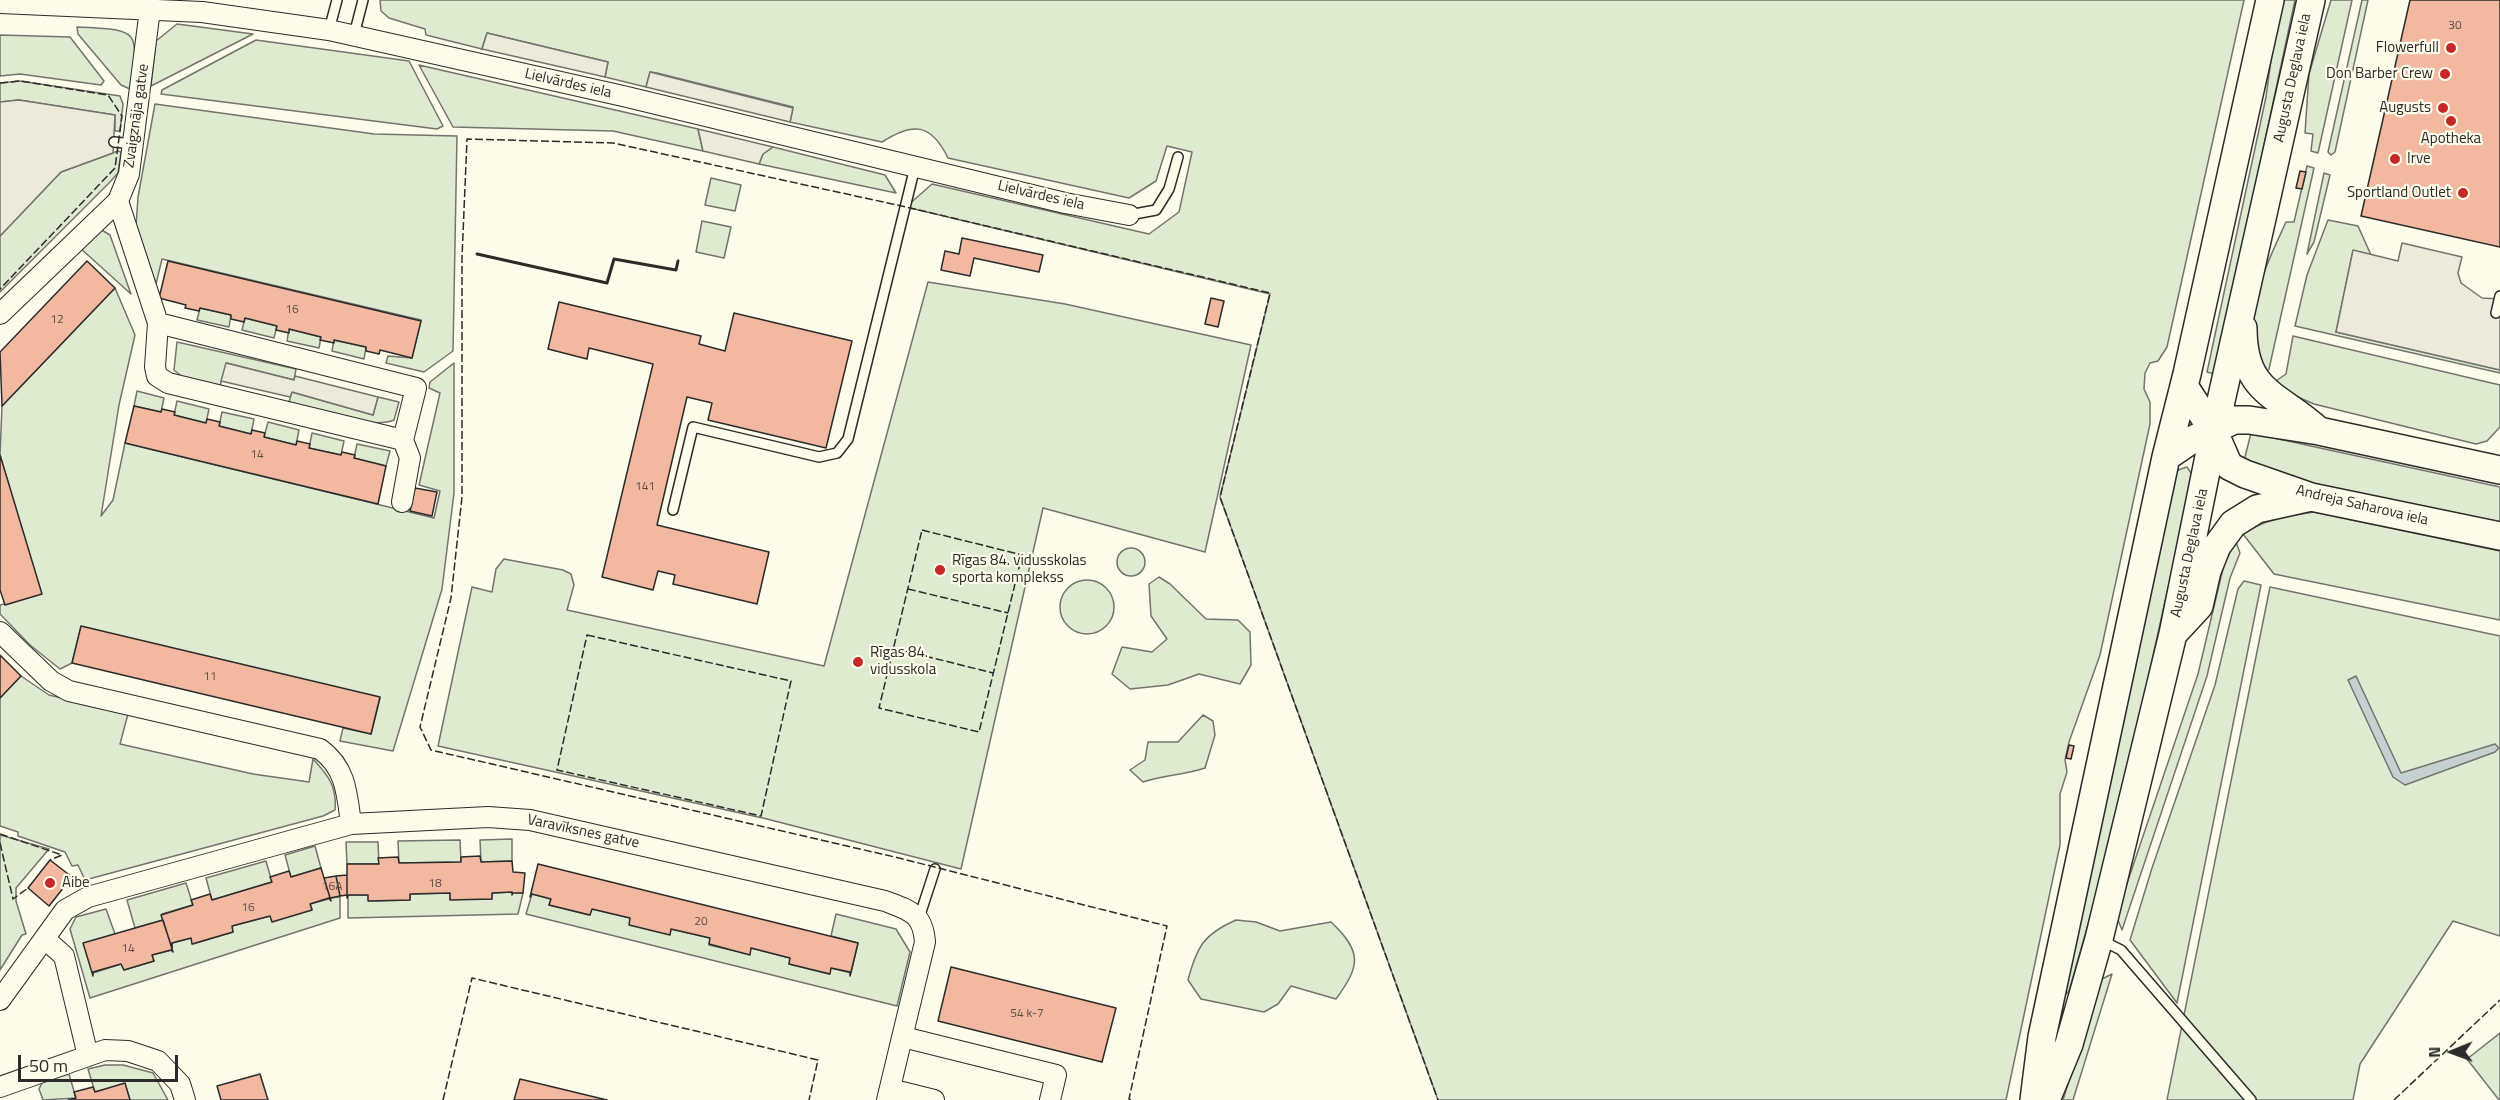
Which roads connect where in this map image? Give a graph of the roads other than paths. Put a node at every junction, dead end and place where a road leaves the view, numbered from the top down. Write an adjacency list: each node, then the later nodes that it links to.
1 (337, 0): 8 (lane)
2 (363, 0): 9 (lane)
3 (2270, 0): 19 (main road)
4 (2311, 0): 15 (main road, Augusta Deglava iela)
5 (23, 2): 6 (street, Lielvārdes iela); 7 (street, Lielvārdes iela)
6 (0, 3)
7 (150, 9): 8 (street, Lielvārdes iela); 12 (street, Zvaigznāja gatve)
8 (329, 30): 9 (street, Lielvārdes iela)
9 (354, 35): 11 (street, Lielvārdes iela)
10 (1178, 157): 13 (lane)
11 (915, 167): 13 (street, Lielvārdes iela); 27 (lane)
12 (118, 201): 17 (street, Zvaigznāja gatve); 18 (street)
13 (1129, 215)
14 (2500, 296): 16 (lane)
15 (2243, 306): 20 (main road); 21 (main road, Augusta Deglava iela)
16 (2496, 313)
17 (0, 314)
18 (158, 323): 22 (street); 22 (street)
19 (2184, 386): 21 (main road, Andreja Saharova iela); 23 (main road)
20 (2319, 431): 21 (main road); 24 (main road)
21 (2214, 432): 23 (main road); 25 (main road, Andreja Saharova iela); 30 (main road, Augusta Deglava iela)
22 (403, 440): 26 (street)
23 (2166, 457): 44 (main road)
24 (2500, 468)
25 (2311, 497): 28 (main road, Andreja Saharova iela); 30 (main road)
26 (402, 501)
27 (673, 510)
28 (2500, 536)
29 (0, 632): 31 (street)
30 (2173, 634): 35 (main road, Augusta Deglava iela)
31 (351, 824): 33 (street, Varavīksnes gatve); 34 (street, Varavīksnes gatve)
32 (935, 869): 33 (lane)
33 (919, 918): 37 (street)
34 (45, 939): 36 (street, Varavīksnes gatve); 38 (street)
35 (2099, 939): 45 (main road, Augusta Deglava iela); 46 (lane)
36 (0, 1000)
37 (903, 1037): 40 (street); 43 (street)
38 (88, 1056): 39 (street); 41 (street)
39 (0, 1087)
40 (888, 1095): 42 (street)
41 (185, 1100)
42 (934, 1100)
43 (1050, 1100)
44 (2034, 1100)
45 (2046, 1100)
46 (2251, 1100)

